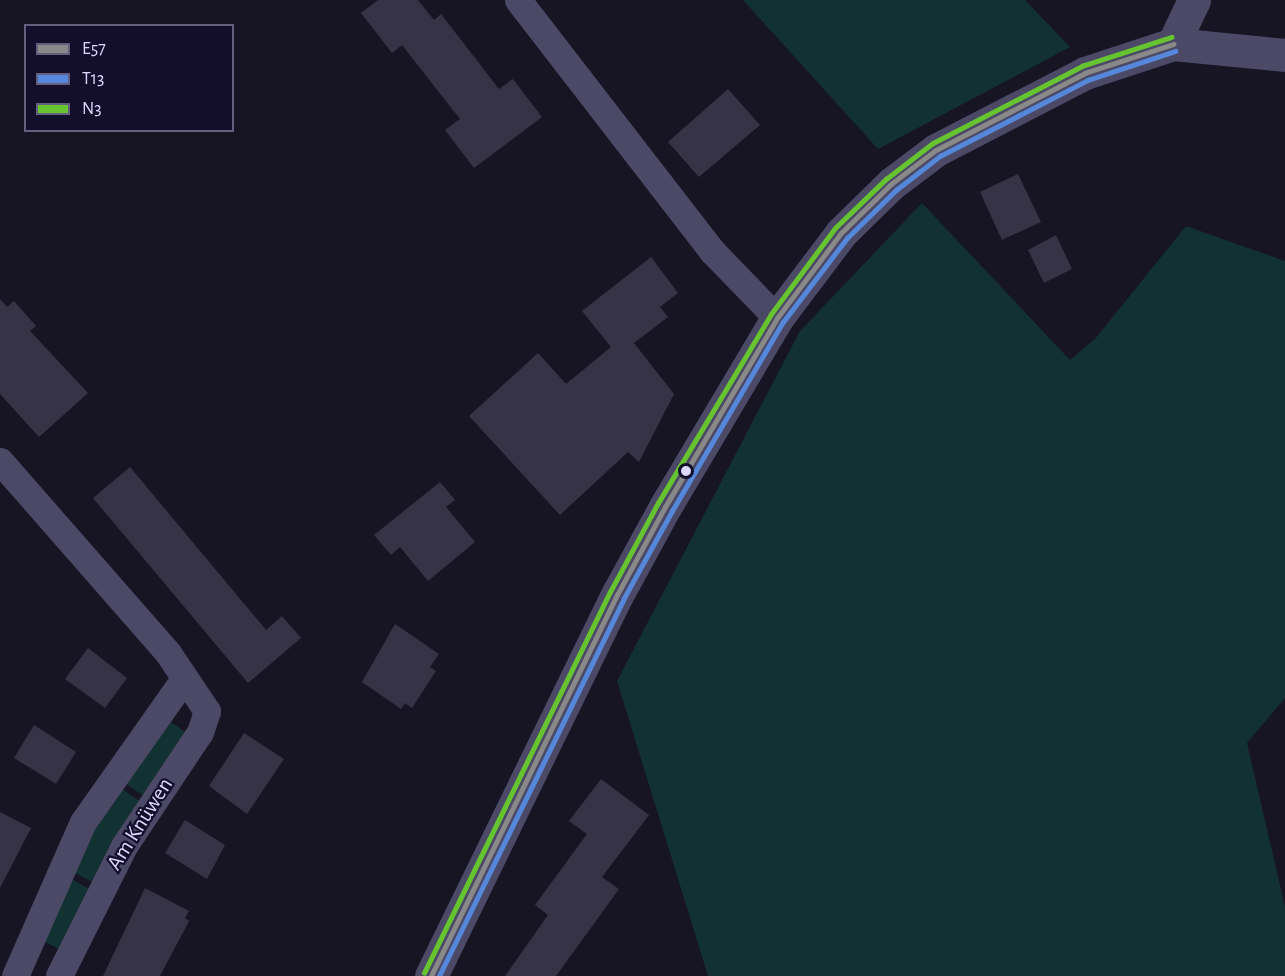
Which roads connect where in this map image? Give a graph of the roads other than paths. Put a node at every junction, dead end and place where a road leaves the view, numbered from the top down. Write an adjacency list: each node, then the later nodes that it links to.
1 (518, 0): 5 (street)
2 (1194, 0): 3 (street)
3 (1173, 44): 4 (street); 5 (street)
4 (1285, 55)
5 (777, 318): 10 (street)
6 (0, 461): 7 (street, Am Knüwen)
7 (184, 679): 8 (street, Am Knüwen); 9 (street, Am Knüwen)
8 (15, 976)
9 (59, 976)
10 (431, 976)

